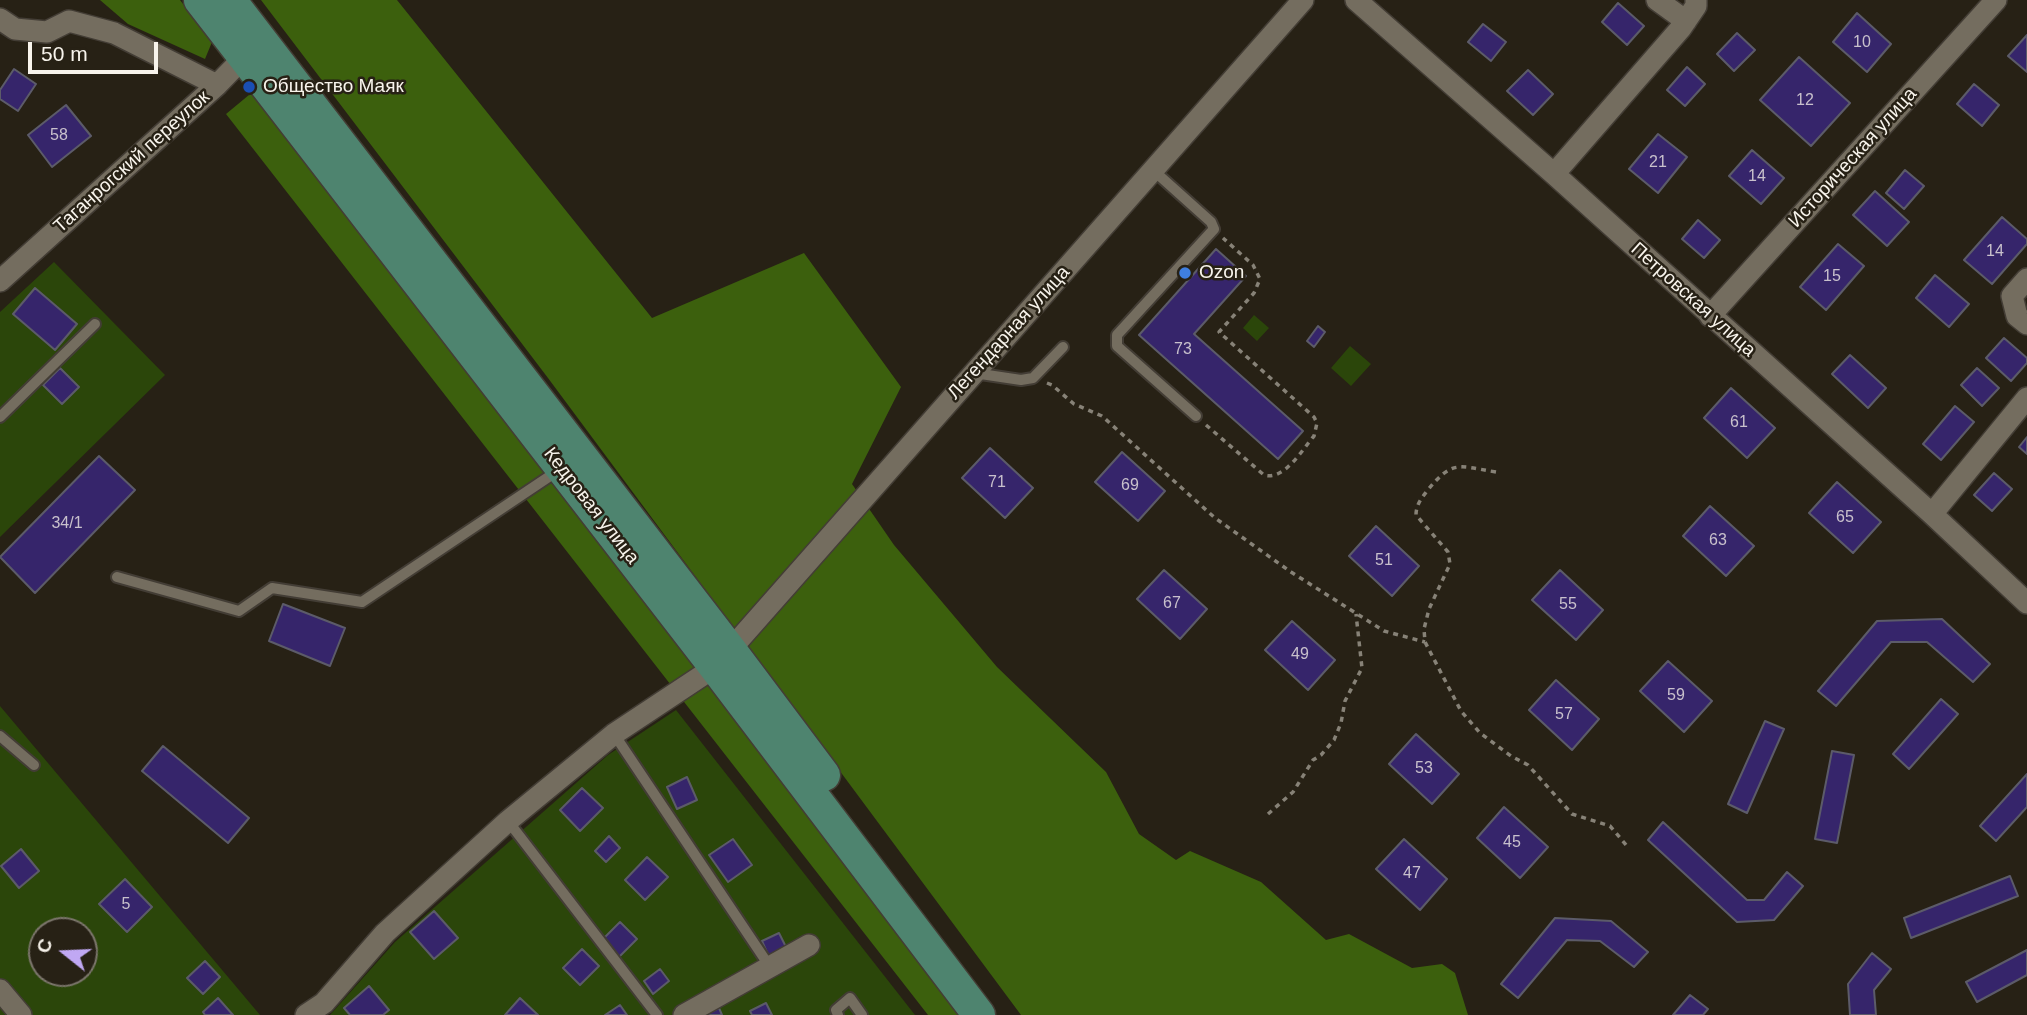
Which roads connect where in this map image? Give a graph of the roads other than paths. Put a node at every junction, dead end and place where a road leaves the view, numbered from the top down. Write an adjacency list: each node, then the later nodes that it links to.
1 (200, 0): 10 (main road, Кедровая улица)
2 (230, 0): 10 (main road, Кедровая улица)
3 (1303, 0): 12 (street, Легендарная улица)
4 (1356, 0): 13 (street, Петровская улица)
5 (1657, 0): 9 (street)
6 (1696, 0): 9 (street)
7 (1996, 0): 16 (street, Историческая улица)
8 (0, 19): 11 (street)
9 (1686, 21): 13 (street)
10 (252, 48): 11 (street, Таганрогский переулок); 24 (main road, Кедровая улица); 28 (main road, Кедровая улица)
11 (217, 85): 14 (street, Таганрогский переулок)
12 (1153, 170): 20 (street, Легендарная улица); 22 (lane)
13 (1554, 174): 16 (street, Петровская улица)
14 (3, 273)
15 (2027, 279): 18 (street)
16 (1710, 316): 25 (street, Петровская улица)
17 (95, 324): 23 (lane)
18 (2027, 324)
19 (1063, 347): 20 (lane)
20 (974, 373): 28 (street, Легендарная улица)
21 (2027, 398): 25 (street)
22 (1196, 416)
23 (0, 417)
24 (562, 468): 26 (lane); 28 (main road, Кедровая улица)
25 (1932, 513): 27 (street, Петровская улица)
26 (117, 577)
27 (2027, 603)
28 (723, 659): 29 (street, Легендарная улица); 42 (main road, Кедровая улица); 43 (main road, Кедровая улица)
29 (614, 734): 32 (street, Легендарная улица); 34 (lane)
30 (0, 736): 31 (lane)
31 (34, 765)
32 (508, 821): 37 (street, Легендарная улица); 38 (lane)
33 (809, 945): 34 (street)
34 (770, 967): 39 (street)
35 (0, 990): 36 (street)
36 (21, 1015)
37 (306, 1015)
38 (657, 1015)
39 (684, 1015)
40 (838, 1015): 41 (lane)
41 (862, 1015)
42 (979, 1015)
43 (1003, 1015)

